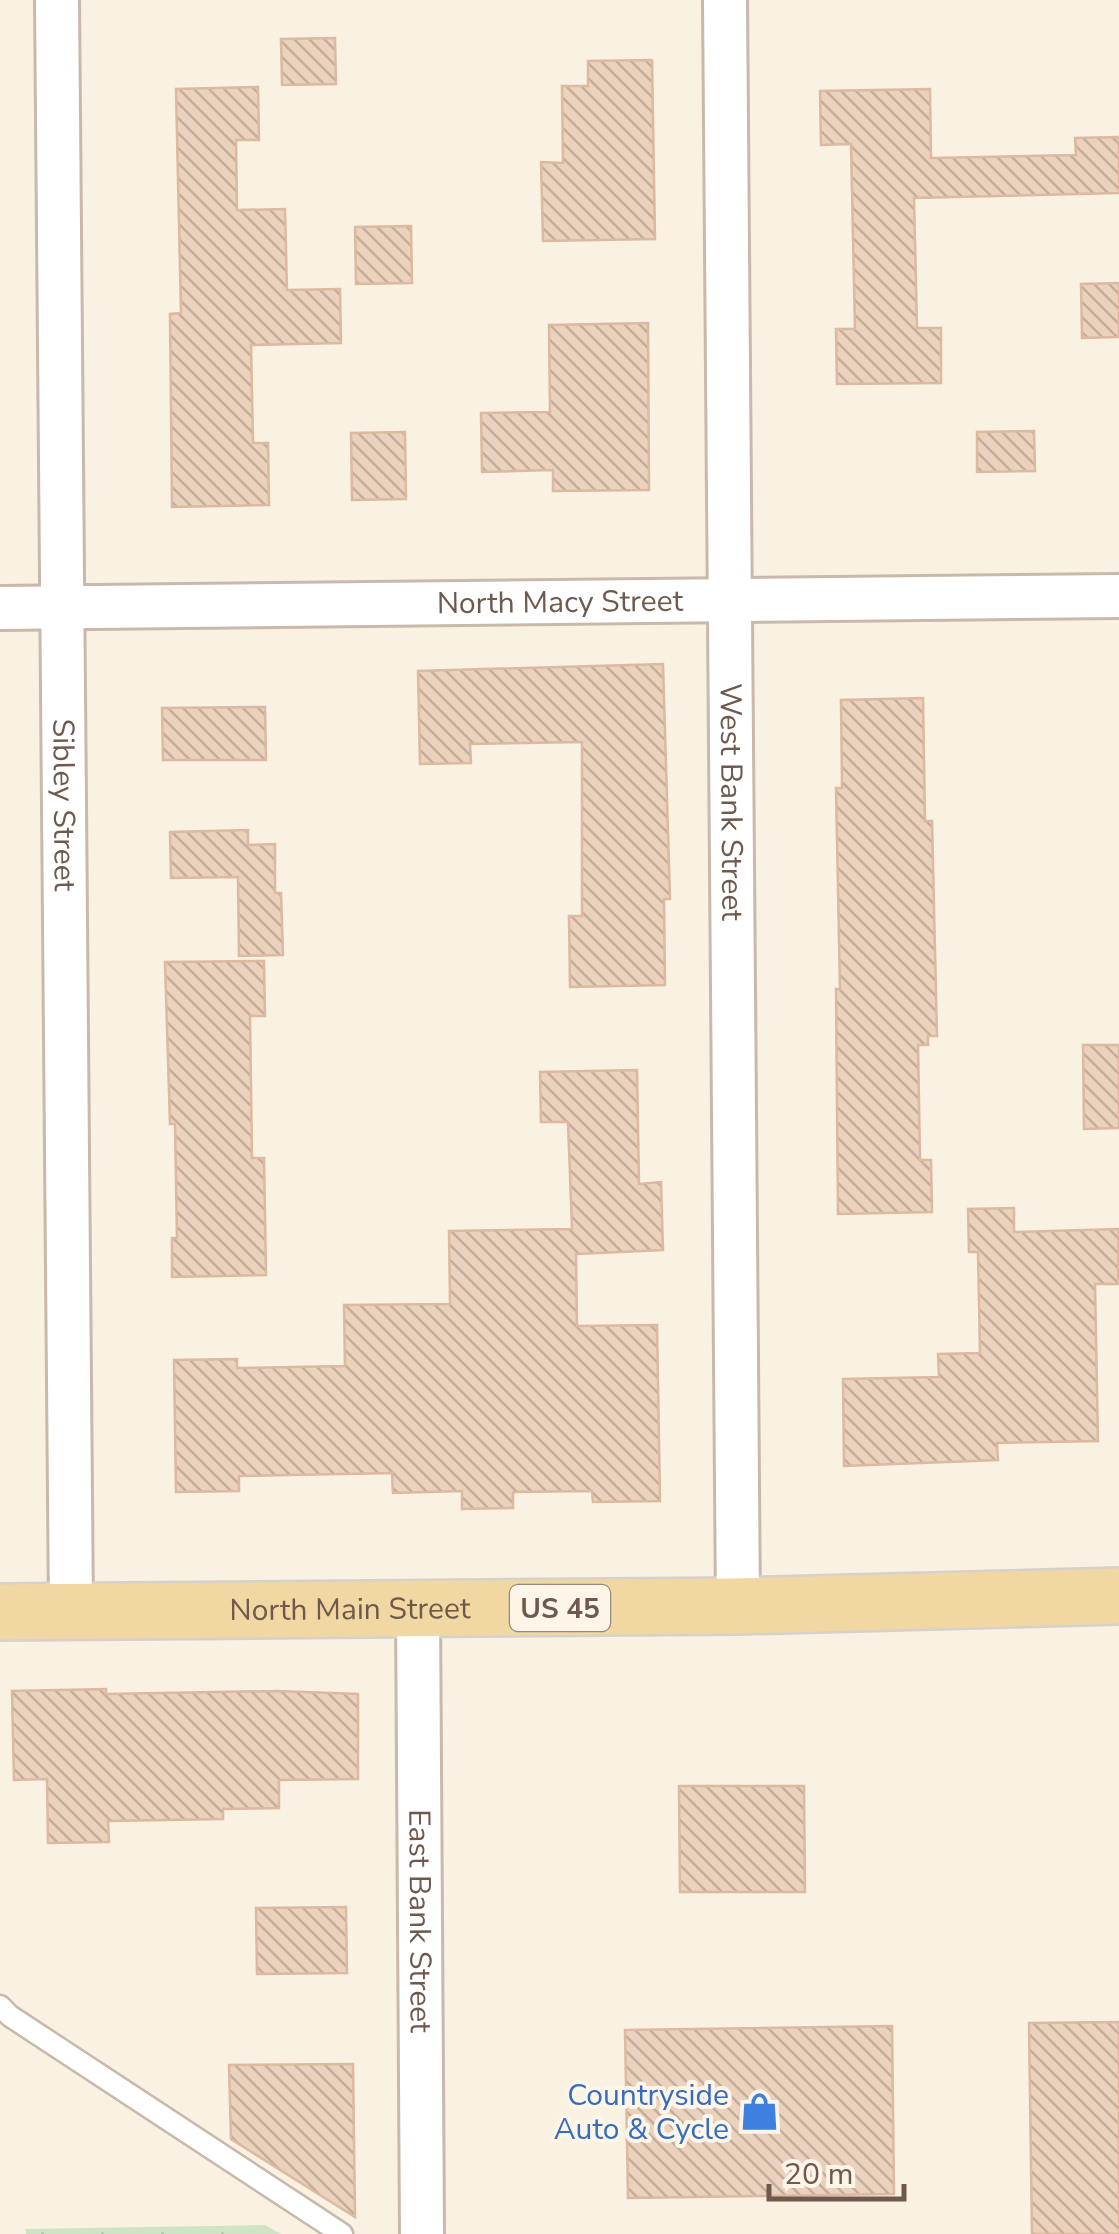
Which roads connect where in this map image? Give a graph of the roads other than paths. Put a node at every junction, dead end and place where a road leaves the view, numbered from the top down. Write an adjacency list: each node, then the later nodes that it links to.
1 (57, 0): 6 (street, Sibley Street)
2 (724, 0): 4 (street, West Bank Street)
3 (1119, 596): 4 (street, North Macy Street)
4 (730, 600): 6 (street, North Macy Street); 8 (street, West Bank Street)
5 (0, 608): 6 (street, North Macy Street)
6 (61, 608): 11 (street, Sibley Street)
7 (1119, 1596): 8 (main road, North Main Street / US 45)
8 (738, 1606): 9 (main road, North Main Street / US 45)
9 (418, 1609): 11 (main road, North Main Street / US 45); 14 (street, East Bank Street)
10 (0, 1612): 11 (main road, North Main Street / US 45)
11 (72, 1612)
12 (0, 2006): 13 (lane)
13 (342, 2234)
14 (422, 2234)

